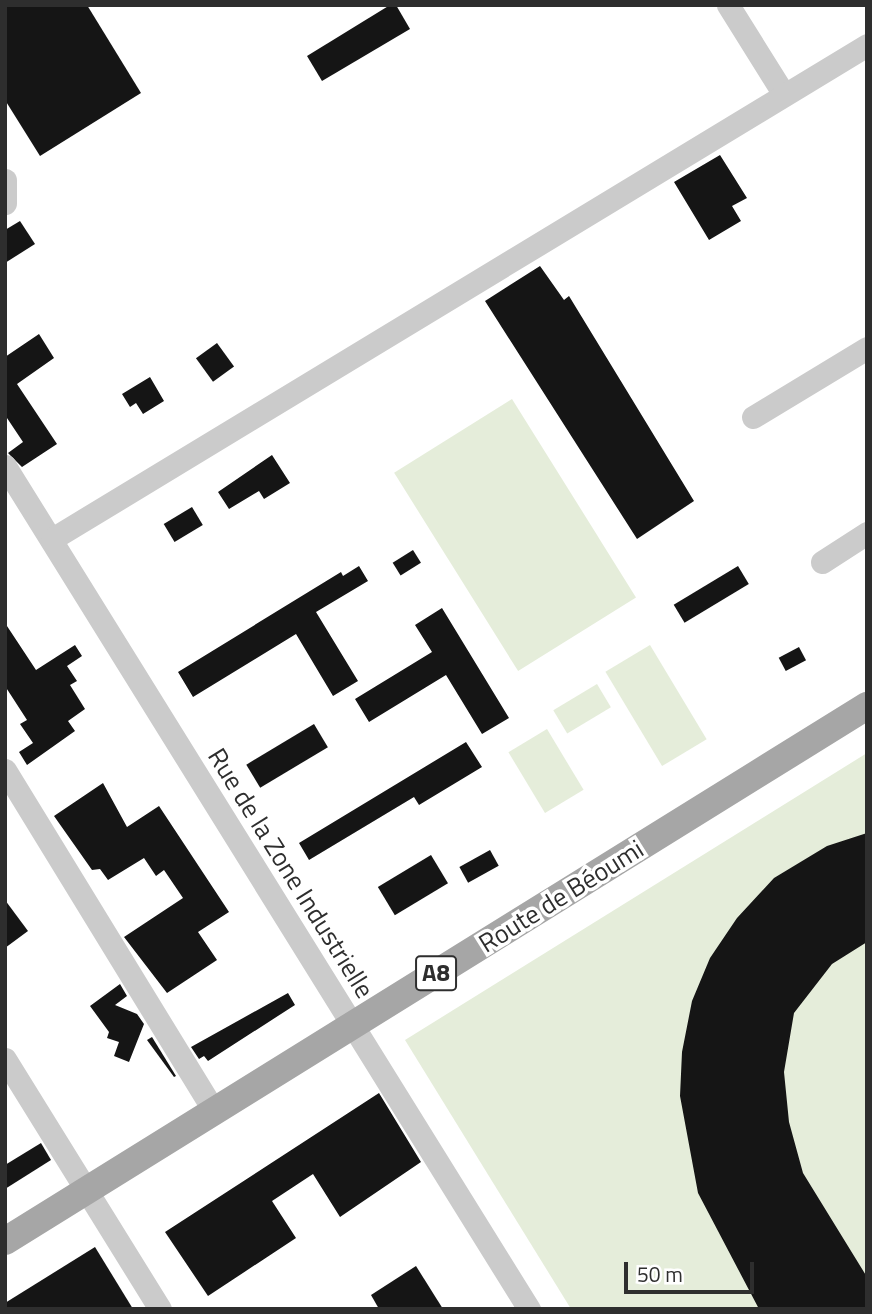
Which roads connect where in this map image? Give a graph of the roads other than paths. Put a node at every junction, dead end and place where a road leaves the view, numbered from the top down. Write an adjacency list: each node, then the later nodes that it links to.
1 (728, 5): 3 (street)
2 (867, 46): 3 (street)
3 (783, 93): 10 (street)
4 (5, 180): 5 (street)
5 (5, 203)
6 (867, 348): 7 (street)
7 (753, 417)
8 (5, 466): 10 (street, Rue de la Zone Industrielle)
9 (867, 533): 11 (street)
10 (52, 539): 14 (street, Rue de la Zone Industrielle)
11 (822, 562)
12 (867, 706): 14 (main road, Route de Béoumi / A8)
13 (5, 770): 16 (street)
14 (353, 1025): 16 (main road, Route de Béoumi / A8); 20 (street, Rue de la Zone Industrielle)
15 (5, 1059): 17 (street)
16 (214, 1111): 17 (main road, Route de Béoumi / A8)
17 (86, 1191): 18 (main road, Route de Béoumi / A8); 19 (street)
18 (5, 1241)
19 (160, 1309)
20 (529, 1309)

